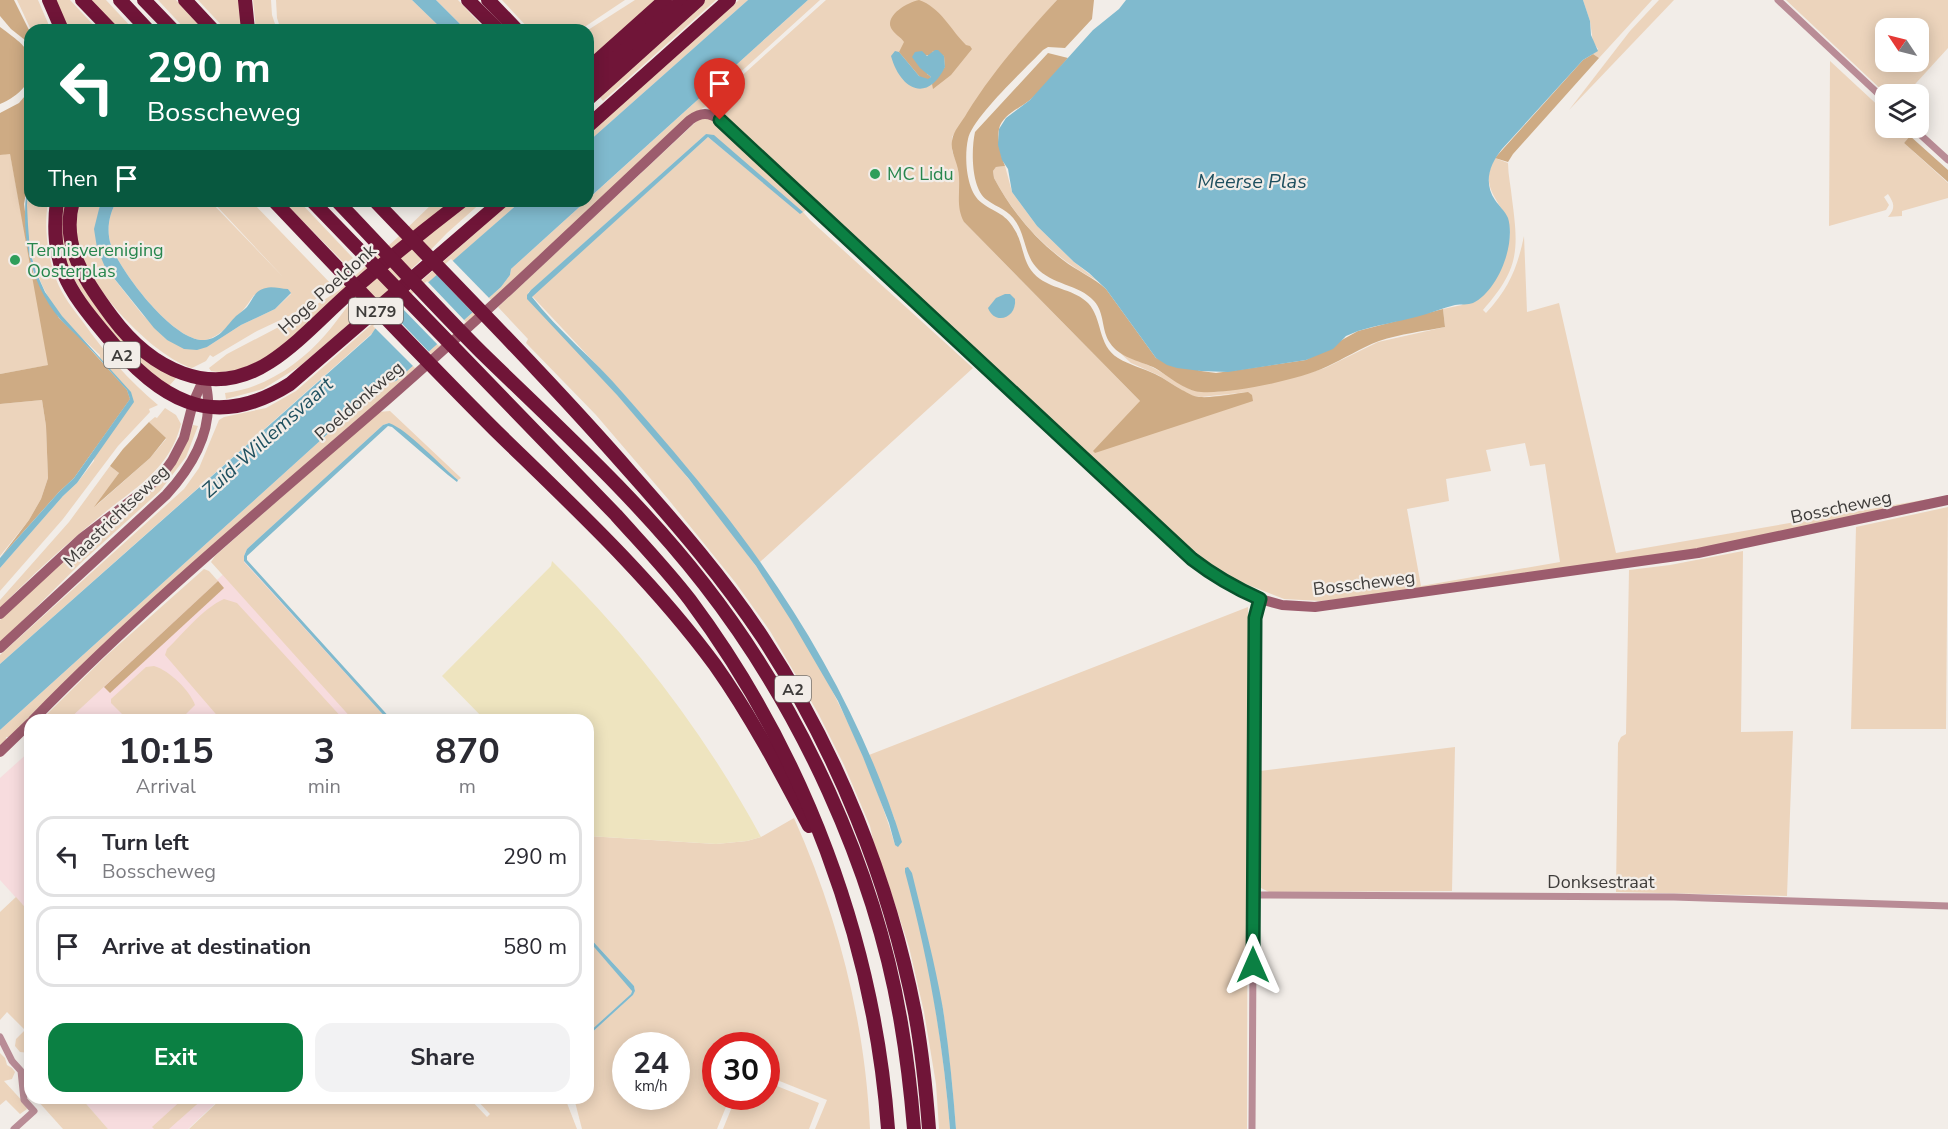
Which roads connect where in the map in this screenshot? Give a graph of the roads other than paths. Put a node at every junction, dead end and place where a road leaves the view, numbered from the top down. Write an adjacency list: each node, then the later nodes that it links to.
1 (49, 0): 14 (highway)
2 (82, 0): 15 (highway)
3 (120, 0): 16 (highway)
4 (144, 0): 17 (highway)
5 (185, 0): 18 (highway)
6 (245, 0): 19 (highway)
7 (468, 0): 20 (highway)
8 (489, 0): 21 (highway)
9 (665, 0): 22 (highway)
10 (683, 0): 23 (highway)
11 (698, 0): 25 (highway)
12 (729, 0): 27 (highway)
13 (1778, 0): 24 (street)
14 (59, 24)
15 (105, 24)
16 (142, 24)
17 (167, 24)
18 (207, 24)
19 (247, 24)
20 (492, 24)
21 (511, 24)
22 (594, 64)
23 (594, 78)
24 (1875, 91)
25 (594, 94)
26 (709, 113): 44 (street, Bosscheweg); 47 (street, Poeldonkweg)
27 (594, 114)
28 (1924, 138): 29 (street)
29 (1948, 160)
30 (57, 207): 41 (highway, A2)
31 (72, 207): 40 (highway, A2)
32 (276, 207): 39 (highway, A2)
33 (280, 207): 39 (highway, A2)
34 (318, 207): 50 (highway, A2)
35 (343, 207): 58 (highway, A2)
36 (381, 207): 59 (highway, A2)
37 (454, 207): 40 (highway, Hoge Poeldonk / N279)
38 (495, 207): 42 (highway, N279)
39 (294, 222): 50 (highway, A2)
40 (205, 378): 41 (street, Maastrichtseweg); 42 (street, Maastrichtseweg)
41 (194, 403): 42 (highway, N279); 45 (street, Maastrichtseweg)
42 (208, 406): 46 (street, Maastrichtseweg)
43 (1948, 500): 44 (street, Bosscheweg)
44 (1260, 599): 51 (street)
45 (0, 614)
46 (0, 648)
47 (40, 714)
48 (24, 730): 49 (street, Poeldonkweg)
49 (0, 752)
50 (832, 867): 57 (highway, A2)
51 (1254, 895): 52 (street, Donksestraat); 60 (street)
52 (1948, 906)
53 (0, 1037): 54 (street)
54 (24, 1101)
55 (27, 1104): 56 (street)
56 (14, 1129)
57 (888, 1129)
58 (914, 1129)
59 (929, 1129)
60 (1252, 1129)

